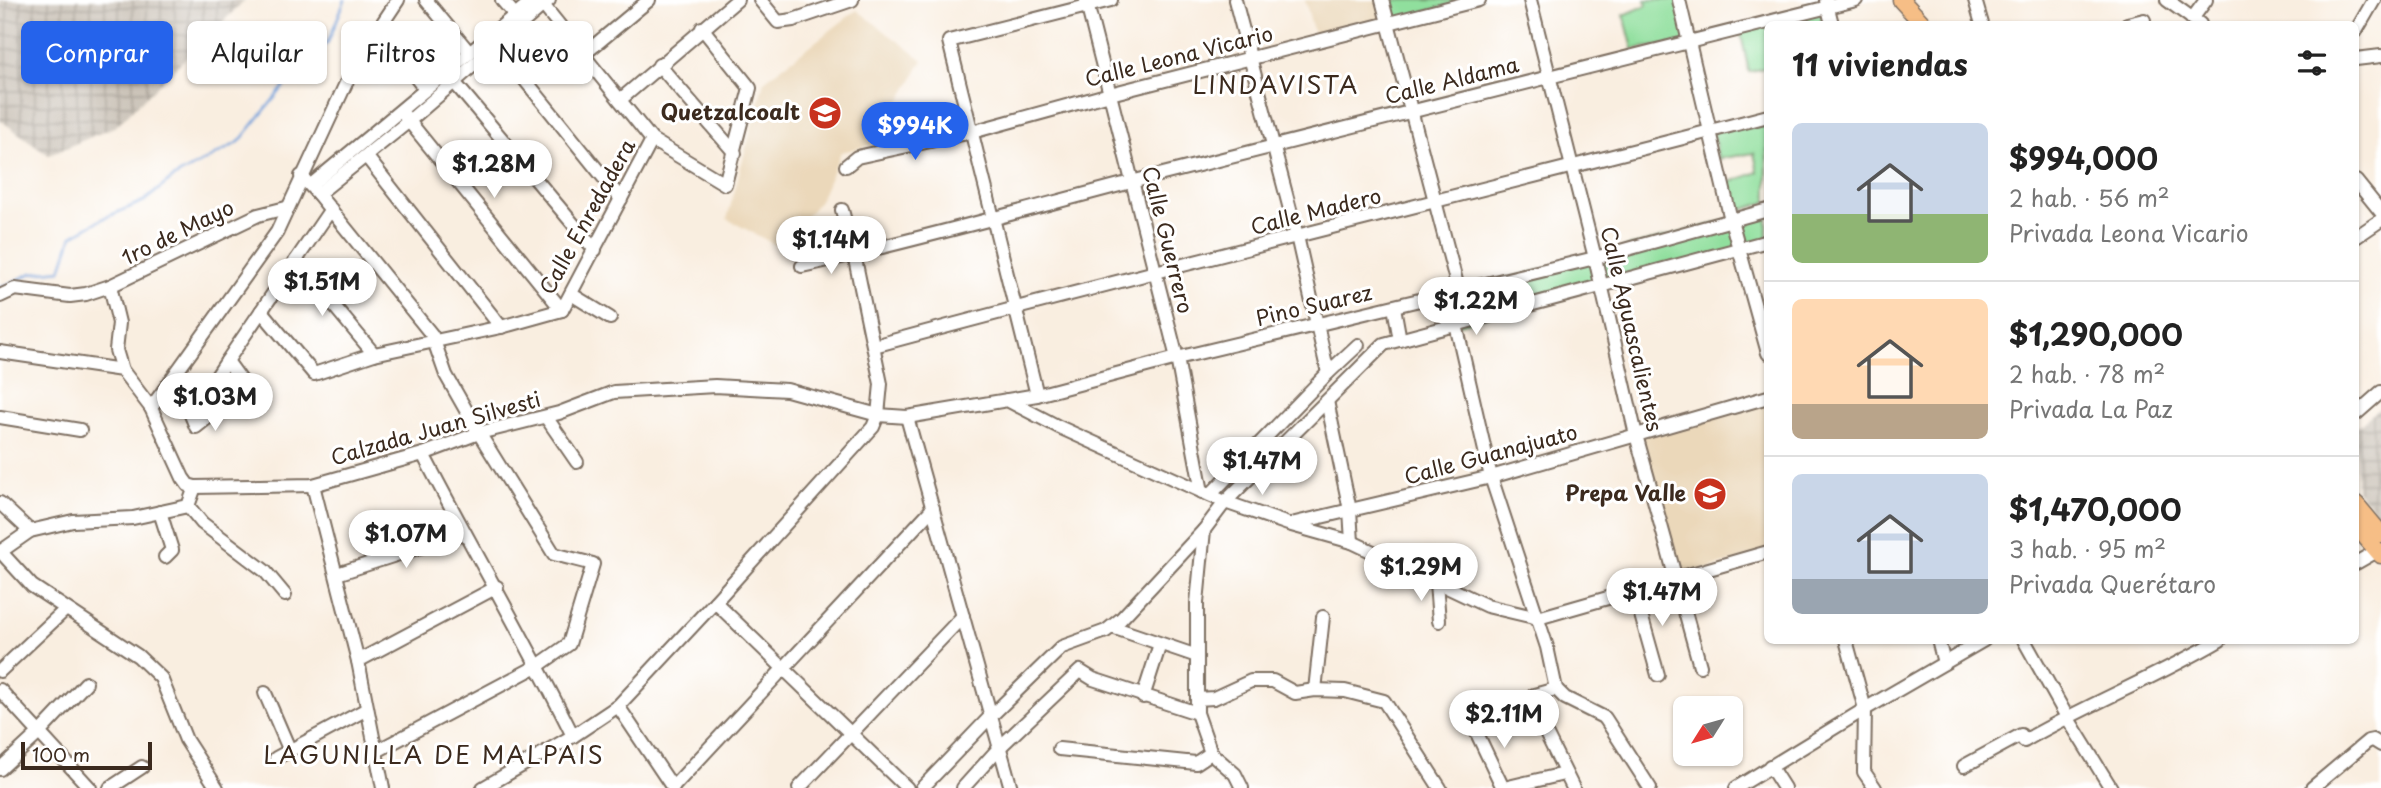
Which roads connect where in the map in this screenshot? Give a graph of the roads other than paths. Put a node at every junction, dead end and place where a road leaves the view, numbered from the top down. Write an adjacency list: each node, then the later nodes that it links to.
1 (398, 0): 26 (street)
2 (426, 0): 42 (street)
3 (502, 0): 24 (street)
4 (649, 0): 41 (street)
5 (737, 0): 39 (street)
6 (760, 0): 21 (street)
7 (852, 0): 21 (street)
8 (1111, 0): 22 (street)
9 (1235, 0): 44 (street)
10 (1382, 0): 37 (street)
11 (1530, 0): 49 (street, Calle Aguascalientes)
12 (1679, 0): 40 (street)
13 (1856, 0): 23 (street, Calle Aldama)
14 (1901, 0): 32 (main road)
15 (1975, 0): 33 (street)
16 (2167, 0): 35 (street)
17 (2206, 0): 36 (street)
18 (2374, 0): 38 (street)
19 (541, 1): 24 (street); 27 (street); 28 (street)
20 (1470, 1): 37 (street, Calle Leona Vicario)
21 (834, 3)
22 (1087, 3): 57 (street, Calle Guerrero); 64 (street)
23 (1826, 4): 30 (street, Calle Aldama); 31 (street)
24 (515, 15): 42 (street)
25 (2144, 20): 34 (street)
26 (382, 21)
27 (520, 21)
28 (557, 21)
29 (1764, 21): 40 (street, Calle Aldama)
30 (1764, 21)
31 (1831, 21)
32 (1920, 21)
33 (1981, 21)
34 (2140, 21)
35 (2195, 21)
36 (2196, 21)
37 (1389, 24): 44 (street, Calle Leona Vicario); 60 (street)
38 (2359, 26)
39 (702, 28): 47 (street); 67 (street)
40 (1690, 43): 49 (street, Calle Aldama); 63 (street)
41 (593, 47)
42 (469, 52): 46 (street)
43 (2381, 56): 45 (street)
44 (1250, 58): 57 (street, Calle Leona Vicario); 66 (street)
45 (2359, 60)
46 (460, 63)
47 (659, 65): 58 (street); 67 (street)
48 (593, 67): 58 (street)
49 (1549, 75): 60 (street, Calle Aldama); 70 (street, Calle Aguascalientes)
50 (347, 84): 72 (street)
51 (421, 84): 56 (street)
52 (435, 84): 56 (street)
53 (443, 84): 62 (street)
54 (457, 84): 88 (street)
55 (528, 84): 74 (street)
56 (425, 89): 59 (street)
57 (1110, 94): 64 (street, Calle Leona Vicario); 71 (street, Calle Guerrero)
58 (620, 100): 65 (street)
59 (400, 110): 62 (street); 72 (street)
60 (1413, 111): 66 (street, Calle Aldama); 75 (street)
61 (1764, 117): 63 (street, Calle Madero)
62 (409, 121): 68 (street); 101 (street)
63 (1710, 131): 70 (street, Calle Madero); 82 (street)
64 (972, 132): 69 (street, Calle Leona Vicario); 81 (street)
65 (652, 140): 67 (street); 74 (street, Calle Enredadera)
66 (1274, 146): 71 (street, Calle Aldama); 85 (street)
67 (735, 153)
68 (366, 156): 72 (street); 106 (street)
69 (846, 166)
70 (1573, 167): 75 (street, Calle Madero); 90 (street, Calle Aguascalientes)
71 (1132, 182): 81 (street, Calle Aldama); 93 (street, Calle Guerrero)
72 (310, 185): 76 (street); 77 (street)
73 (2359, 185): 80 (street)
74 (621, 199): 88 (street, Calle Enredadera)
75 (1436, 202): 85 (street, Calle Madero); 96 (street)
76 (286, 208): 94 (street, 1ro de Mayo); 123 (street)
77 (331, 209): 91 (street); 109 (street)
78 (842, 210): 89 (street)
79 (1764, 212): 82 (street, Pino Suarez)
80 (2381, 212)
81 (993, 219): 89 (street, Calle Aldama); 99 (street)
82 (1731, 220): 87 (street); 90 (street, Pino Suarez)
83 (2381, 220): 84 (street)
84 (2359, 235)
85 (1297, 236): 93 (street, Calle Madero); 104 (street)
86 (1764, 242): 87 (street)
87 (1739, 248): 95 (street); 107 (street)
88 (595, 250): 97 (street, Calle Enredadera)
89 (854, 254): 92 (street, Calle Aldama); 111 (street)
90 (1595, 257): 95 (street, Calle Aguascalientes); 96 (street, Pino Suarez)
91 (296, 260): 102 (street); 113 (street)
92 (802, 266)
93 (1155, 272): 99 (street, Calle Madero); 114 (street, Calle Guerrero)
94 (110, 286): 98 (street, 1ro de Mayo); 116 (street)
95 (1601, 286): 105 (street); 131 (street, Calle Aguascalientes)
96 (1454, 293): 100 (street, Pino Suarez); 105 (street)
97 (571, 294): 101 (street, Calle Enredadera); 103 (street)
98 (0, 296)
99 (1015, 307): 111 (street, Calle Madero); 119 (street)
100 (1394, 307): 104 (street, Pino Suarez); 108 (street)
101 (562, 310): 106 (street, Calle Enredadera)
102 (261, 311): 113 (street, Calle Enredadera); 115 (street)
103 (610, 318)
104 (1317, 325): 114 (street, Pino Suarez); 117 (street)
105 (1456, 325): 108 (street); 134 (street)
106 (501, 327): 109 (street, Calle Enredadera)
107 (1764, 339)
108 (1400, 340): 122 (street)
109 (435, 342): 113 (street, Calle Enredadera); 130 (street)
110 (1358, 345): 117 (street)
111 (874, 346): 125 (street)
112 (0, 352): 116 (street)
113 (374, 354)
114 (1177, 358): 119 (street, Pino Suarez); 137 (street, Calle Guerrero)
115 (227, 361): 115 (street)
116 (122, 370): 123 (street)
117 (1328, 373): 137 (street)
118 (2381, 392): 124 (street)
119 (1037, 395): 121 (street, Pino Suarez)
120 (1764, 398): 131 (street, Calle Guanajuato)
121 (1007, 400): 128 (street, Pino Suarez); 137 (street)
122 (1328, 401): 138 (street); 143 (street)
123 (151, 408): 136 (street)
124 (2359, 411)
125 (878, 415): 127 (street, Calzada Juan Silvesti); 128 (street, Calzada Juan Silvesti); 163 (street)
126 (0, 417): 129 (street)
127 (546, 417): 130 (street, Calzada Juan Silvesti); 133 (street)
128 (907, 417): 141 (street)
129 (80, 430)
130 (479, 433): 132 (street, Calzada Juan Silvesti); 179 (street)
131 (1636, 435): 134 (street, Calle Guanajuato); 158 (street, Calle Aguascalientes)
132 (424, 454): 135 (street, Calzada Juan Silvesti); 149 (street)
133 (577, 462)
134 (1492, 477): 143 (street, Calle Guanajuato); 167 (street)
135 (313, 485): 136 (street, Calzada Juan Silvesti); 157 (street)
136 (195, 487): 140 (street)
137 (1206, 494): 138 (street)
138 (1225, 502): 145 (street); 146 (street)
139 (0, 503): 148 (street)
140 (188, 506): 144 (street); 162 (street)
141 (933, 508): 165 (street); 181 (street)
142 (2359, 508): 150 (main road)
143 (1350, 510): 145 (street, Calle Guanajuato); 151 (street)
144 (160, 512): 148 (street); 155 (street)
145 (1288, 524): 151 (street)
146 (1204, 530): 169 (street); 176 (street)
147 (2359, 530): 154 (main road)
148 (30, 531): 152 (street)
149 (464, 533): 157 (street); 160 (street)
150 (2381, 534)
151 (1352, 542): 159 (street)
152 (0, 552): 164 (street)
153 (1764, 553): 158 (street)
154 (2379, 553): 156 (street)
155 (165, 556)
156 (2359, 562)
157 (337, 574): 177 (street)
158 (1677, 578): 161 (street); 180 (street, Calle Aguascalientes)
159 (1436, 583): 167 (street); 168 (street)
160 (497, 587): 177 (street); 179 (street)
161 (1634, 590): 167 (street); 183 (street)
162 (285, 595)
163 (715, 602): 181 (street); 191 (street)
164 (66, 610): 182 (street); 217 (street)
165 (963, 616): 195 (street); 199 (street)
166 (1323, 617): 187 (street)
167 (1538, 618): 185 (street)
168 (1439, 621)
169 (1112, 627): 170 (street); 195 (street)
170 (1160, 644): 176 (street); 189 (street)
171 (1847, 644): 193 (street)
172 (1939, 644): 178 (street)
173 (1977, 644): 178 (street)
174 (2026, 644): 196 (street)
175 (2210, 644): 196 (street)
176 (1197, 656): 190 (street)
177 (358, 661): 192 (street)
178 (1944, 663): 193 (street)
179 (539, 665): 200 (street); 205 (street)
180 (1700, 666)
181 (784, 668): 199 (street); 214 (street)
182 (0, 671)
183 (1658, 675)
184 (86, 683): 198 (street)
185 (1556, 689): 212 (street); 229 (street)
186 (0, 690): 198 (street)
187 (1315, 690): 190 (street); 226 (street)
188 (265, 693): 204 (street)
189 (1143, 697): 194 (street); 202 (street)
190 (1197, 699): 194 (street)
191 (618, 706): 200 (street); 214 (street)
192 (367, 709): 204 (street); 205 (street)
193 (1865, 709): 208 (street); 232 (street)
194 (1198, 713): 206 (street)
195 (990, 717): 202 (street); 222 (street)
196 (2067, 717): 209 (street); 233 (street)
197 (1474, 727): 227 (street)
198 (39, 733): 211 (street); 215 (street)
199 (852, 733): 220 (street); 221 (street)
200 (573, 736): 219 (street)
201 (2381, 745): 213 (street)
202 (999, 748): 223 (street); 224 (street)
203 (1059, 749): 206 (street)
204 (290, 751): 207 (street)
205 (375, 752): 218 (street)
206 (1211, 753): 225 (street)
207 (276, 758)
208 (1770, 766): 230 (street); 231 (street)
209 (1964, 766)
210 (142, 767): 216 (street)
211 (0, 769)
212 (1564, 774): 227 (street); 228 (street)
213 (2319, 786)
214 (673, 787)
215 (90, 788)
216 (110, 788)
217 (217, 788)
218 (383, 788)
219 (483, 788)
220 (799, 788)
221 (907, 788)
222 (922, 788)
223 (963, 788)
224 (1011, 788)
225 (1242, 788)
226 (1440, 788)
227 (1504, 788)
228 (1573, 788)
229 (1650, 788)
230 (1736, 788)
231 (1784, 788)
232 (1875, 788)
233 (2111, 788)

